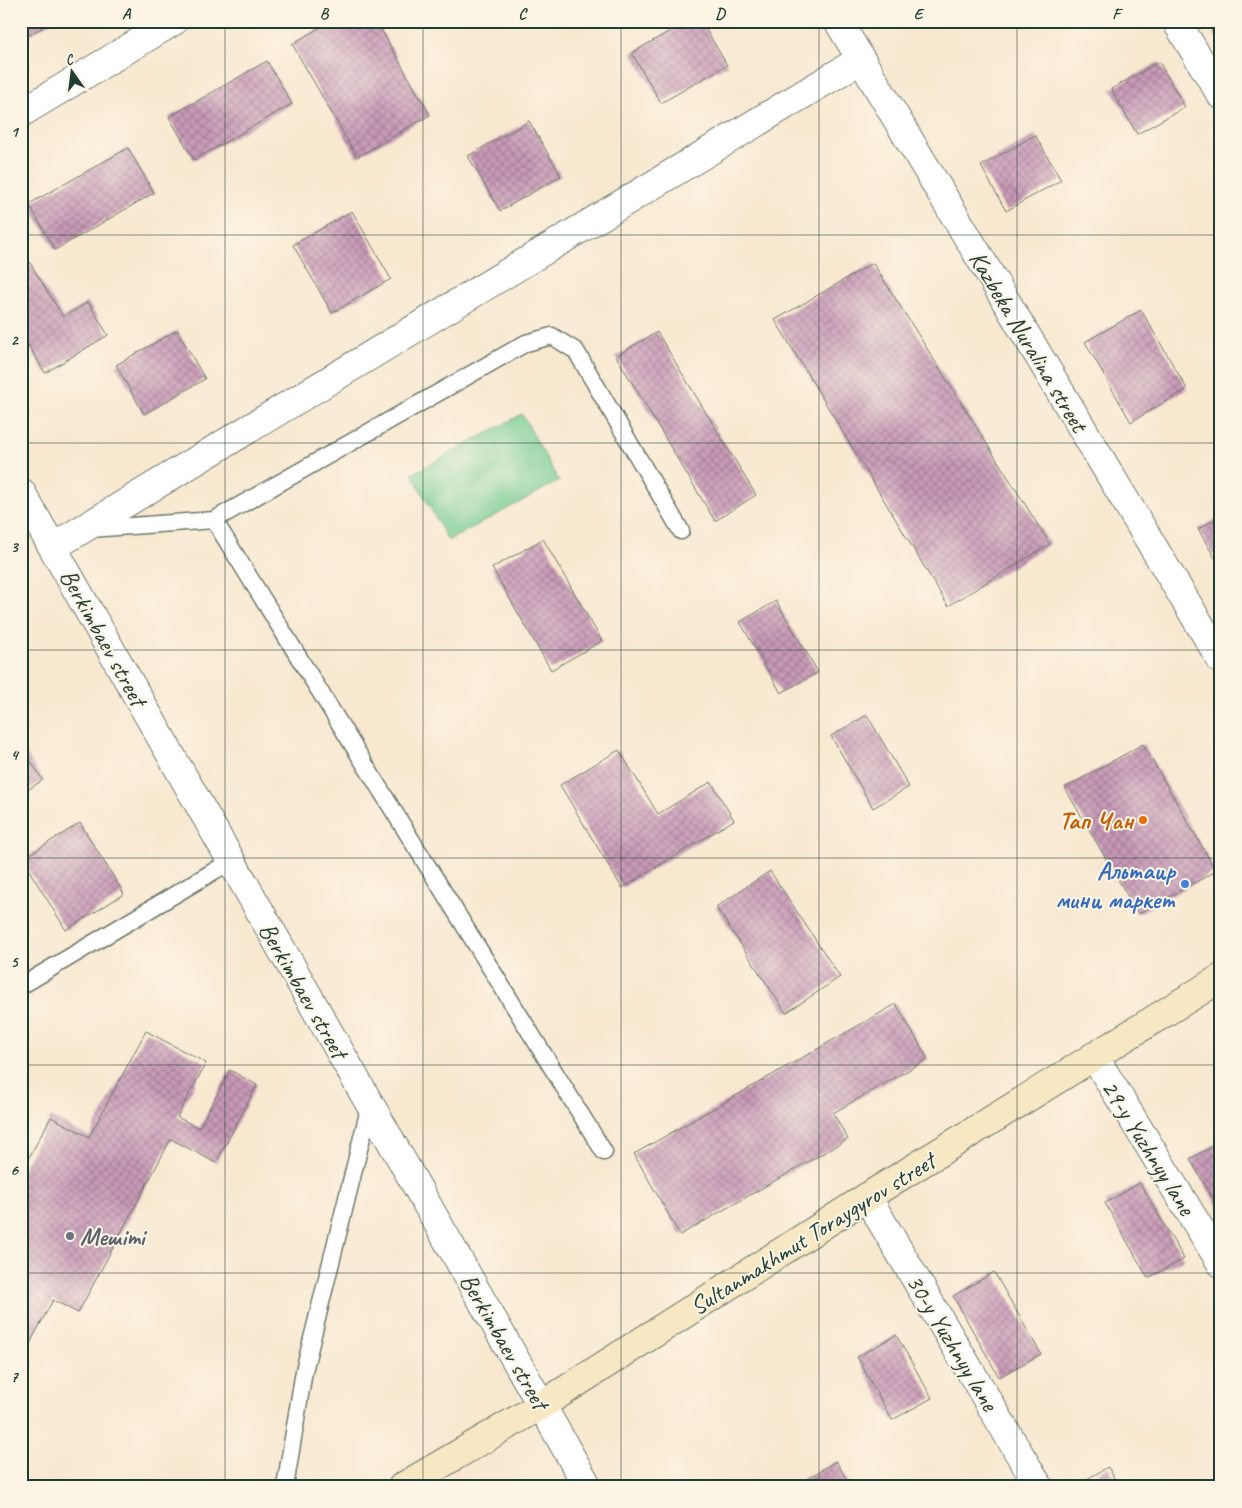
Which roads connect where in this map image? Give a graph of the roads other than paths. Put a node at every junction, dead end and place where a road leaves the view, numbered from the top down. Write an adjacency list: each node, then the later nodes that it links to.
1 (174, 21): 6 (street)
2 (838, 21): 4 (street, Kazbeka Nuralina street)
3 (1176, 21): 5 (street)
4 (860, 60): 9 (street); 12 (street, Kazbeka Nuralina street)
5 (1221, 95)
6 (21, 113)
7 (21, 492): 11 (street, Berkimbaev street)
8 (214, 520): 9 (lane); 10 (lane); 18 (lane)
9 (81, 530): 11 (street)
10 (681, 531)
11 (54, 547): 13 (street, Berkimbaev street)
12 (1221, 660)
13 (231, 862): 15 (lane); 17 (street, Berkimbaev street)
14 (1221, 978): 16 (main road, Sultanmakhmut Toraygyrov street)
15 (21, 986)
16 (1094, 1056): 19 (main road, Sultanmakhmut Toraygyrov street); 20 (street, 29-y Yuzhnyy lane)
17 (370, 1105): 21 (street, Berkimbaev street); 22 (lane)
18 (604, 1152)
19 (867, 1197): 21 (main road, Sultanmakhmut Toraygyrov street); 25 (street, 30-y Yuzhnyy lane)
20 (1221, 1263)
21 (542, 1405): 23 (main road, Sultanmakhmut Toraygyrov street); 24 (street, Berkimbaev street)
22 (285, 1487)
23 (402, 1487)
24 (588, 1487)
25 (1039, 1487)

